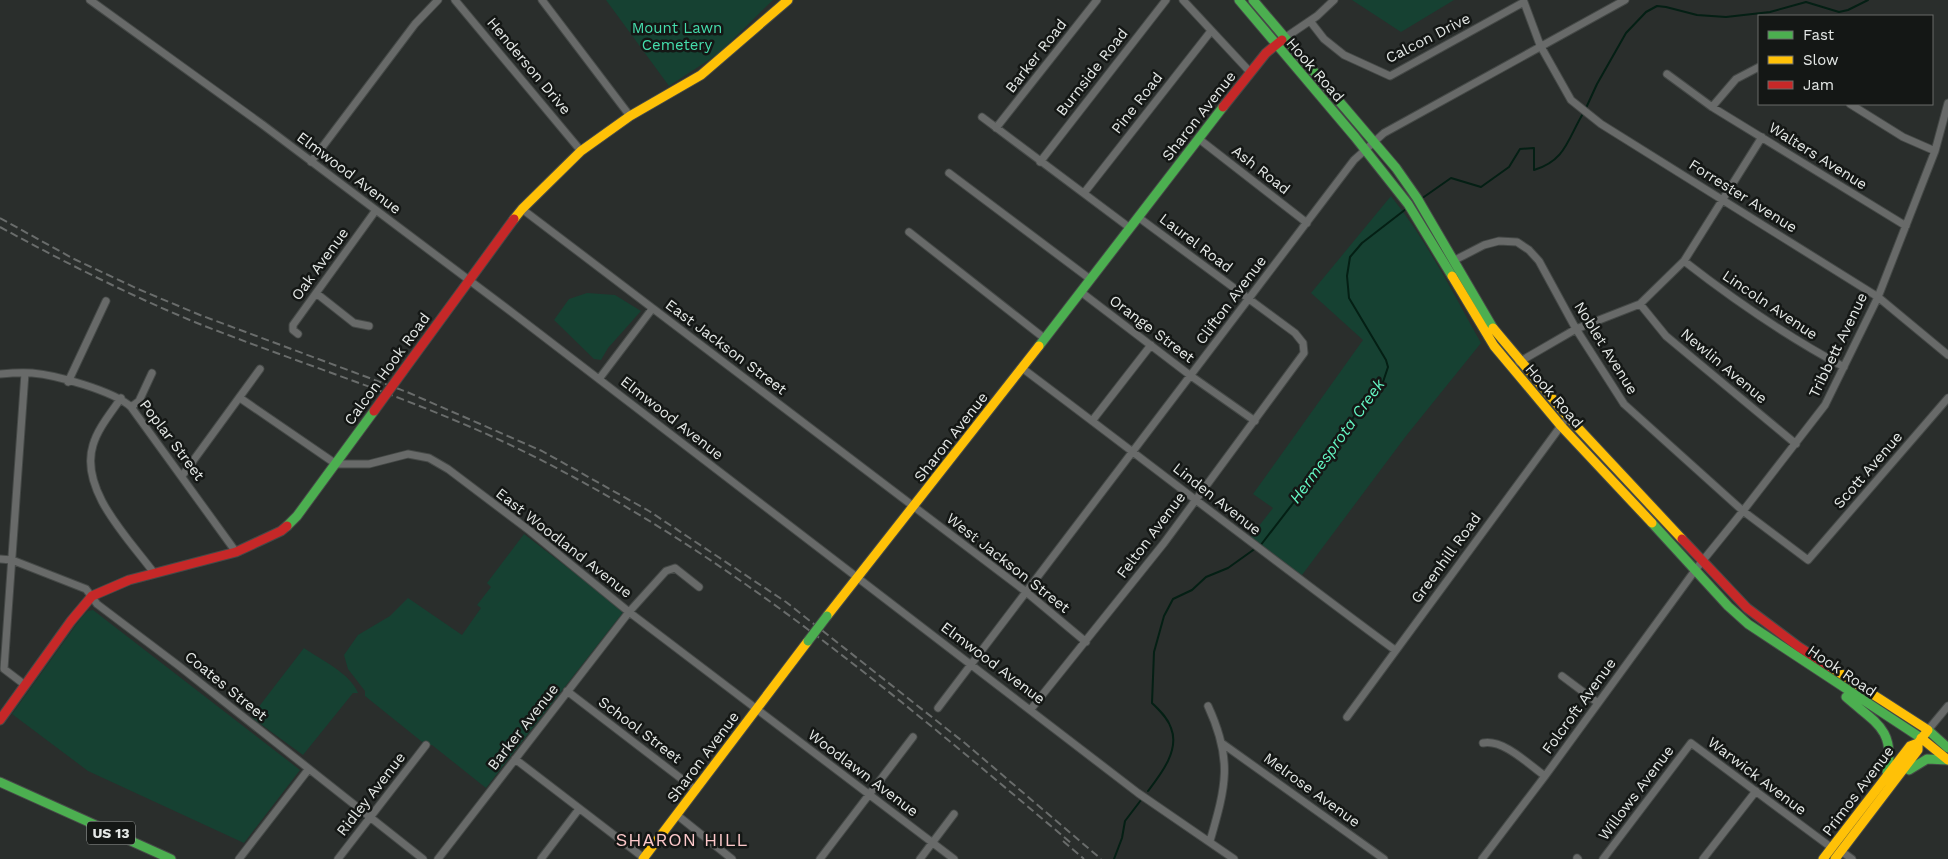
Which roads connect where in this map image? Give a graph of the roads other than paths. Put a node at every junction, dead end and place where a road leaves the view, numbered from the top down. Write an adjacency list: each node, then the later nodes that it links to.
1 (90, 0): 33 (street, Elmwood Avenue)
2 (438, 0): 33 (street)
3 (455, 0): 31 (street, Henderson Drive)
4 (542, 0): 24 (street)
5 (788, 0): 24 (main road, Calcon Hook Road)
6 (1097, 0): 26 (street, Barker Road)
7 (1166, 0): 34 (street, Burnside Road)
8 (1183, 0): 14 (street)
9 (1239, 0): 16 (main road, Hook Road)
10 (1253, 0): 15 (main road, Hook Road)
11 (1334, 0): 13 (street)
12 (1625, 0): 17 (street, Clifton Avenue)
13 (1310, 21): 15 (street); 17 (street, Calcon Drive)
14 (1211, 31): 19 (street); 36 (street, Pine Road)
15 (1286, 37): 16 (main road, Sharon Avenue); 29 (main road, Hook Road)
16 (1275, 45): 19 (main road, Sharon Avenue); 30 (main road, Hook Road)
17 (1540, 45): 29 (street, Clifton Avenue); 37 (street, Forrester Avenue)
18 (1758, 68): 23 (street)
19 (1250, 72): 28 (main road, Sharon Avenue)
20 (1667, 74): 23 (street, Walters Avenue)
21 (1948, 102): 32 (street, Tribbett Avenue)
22 (1852, 105): 32 (street)
23 (1712, 107): 27 (street, Walters Avenue)
24 (630, 116): 31 (main road, Calcon Hook Road)
25 (982, 117): 26 (street)
26 (996, 128): 34 (street)
27 (1762, 137): 37 (street); 42 (street, Walters Avenue)
28 (1199, 138): 40 (main road, Sharon Avenue); 41 (street, Ash Road)
29 (1374, 141): 30 (street, Clifton Avenue); 45 (main road, Hook Road)
30 (1365, 149): 41 (street, Clifton Avenue); 80 (main road, Hook Road)
31 (581, 150): 38 (main road, Calcon Hook Road)
32 (1935, 151): 42 (street, Tribbett Avenue)
33 (312, 162): 39 (street, Elmwood Avenue)
34 (1040, 162): 36 (street)
35 (949, 173): 47 (street)
36 (1084, 193): 43 (street)
37 (1725, 200): 46 (street); 51 (street, Forrester Avenue)
38 (522, 209): 48 (main road, Calcon Hook Road); 55 (street, East Jackson Street)
39 (376, 210): 48 (street, Elmwood Avenue); 50 (street, Oak Avenue)
40 (1138, 217): 43 (main road, Sharon Avenue); 52 (street, Laurel Road)
41 (1307, 223): 52 (street, Clifton Avenue)
42 (1906, 226): 51 (street, Tribbett Avenue)
43 (1130, 228): 47 (main road, Sharon Avenue)
44 (909, 232): 59 (street)
45 (1453, 261): 57 (street, Noblet Avenue); 63 (main road, Hook Road)
46 (1684, 261): 54 (street); 64 (street, Lincoln Avenue)
47 (1090, 279): 49 (main road, Sharon Avenue)
48 (469, 281): 71 (street, Elmwood Avenue); 83 (main road, Calcon Hook Road, bridge)
49 (1081, 292): 59 (main road, Sharon Avenue); 60 (street, Orange Street)
50 (316, 293): 56 (street); 58 (street, Oak Avenue)
51 (1878, 297): 62 (street, Forrester Avenue); 64 (street, Tribbett Avenue)
52 (1249, 299): 61 (street, Laurel Road); 70 (street, Clifton Avenue)
53 (106, 301): 72 (street)
54 (1640, 304): 57 (street); 81 (street, Newlin Avenue)
55 (652, 309): 71 (street); 86 (street, East Jackson Street)
56 (369, 326)
57 (1576, 329): 63 (street); 87 (street, Noblet Avenue)
58 (298, 334)
59 (1044, 338): 65 (main road, Sharon Avenue)
60 (1151, 345): 70 (street, Orange Street); 78 (street)
61 (1304, 349): 79 (street, Felton Avenue)
62 (1948, 356)
63 (1519, 362): 77 (main road, Hook Road)
64 (1844, 367): 81 (street, Tribbett Avenue)
65 (1022, 368): 78 (street, Linden Avenue); 86 (main road, Sharon Avenue)
66 (260, 369): 74 (street)
67 (25, 373): 69 (street, Poplar Street); 72 (street, Poplar Street); 90 (street)
68 (152, 373): 76 (street)
69 (0, 374)
70 (1191, 376): 79 (street, Orange Street); 82 (street, Clifton Avenue)
71 (600, 379): 95 (street, Elmwood Avenue)
72 (68, 382): 73 (street, Poplar Street)
73 (121, 398): 76 (street, Poplar Street); 94 (street)
74 (240, 398): 83 (street); 84 (street)
75 (1948, 398): 92 (street, Scott Avenue)
76 (131, 407): 84 (street, Poplar Street)
77 (1568, 417): 80 (street, Greenhill Road); 91 (main road, Hook Road)
78 (1092, 421): 82 (street, Linden Avenue)
79 (1255, 421): 85 (street, Felton Avenue)
80 (1561, 426): 93 (main road, Hook Road); 101 (street, Greenhill Road)
81 (1796, 444): 87 (street, Tribbett Avenue)
82 (1132, 450): 85 (street, Linden Avenue); 97 (street, Clifton Avenue)
83 (336, 464): 88 (main road, Calcon Hook Road); 99 (street, East Woodland Avenue)
84 (182, 476): 88 (street, Poplar Street)
85 (1196, 498): 100 (street, Felton Avenue); 101 (street, Linden Avenue)
86 (913, 507): 95 (main road, Sharon Avenue); 97 (street, West Jackson Street)
87 (1743, 511): 91 (street, Tribbett Avenue); 92 (street, Noblet Avenue)
88 (236, 552): 94 (main road, Calcon Hook Road)
89 (0, 559): 90 (street, Coates Street)
90 (12, 560): 98 (street, Coates Street); 105 (street)
91 (1704, 560): 93 (street, Tribbett Avenue); 115 (main road, Hook Road)
92 (1808, 560)
93 (1696, 569): 104 (main road, Hook Road); 107 (street, Folcroft Avenue)
94 (154, 573): 98 (main road, Calcon Hook Road)
95 (857, 575): 102 (street, Elmwood Avenue); 112 (main road, Sharon Avenue, bridge)
96 (699, 587): 99 (street, Barker Avenue)
97 (1025, 591): 100 (street, West Jackson Street); 102 (street, Clifton Avenue)
98 (92, 596): 105 (main road, Calcon Hook Road); 125 (street, Coates Street)
99 (629, 612): 106 (street, Barker Avenue); 112 (street, East Woodland Avenue)
100 (1086, 642): 111 (street, Felton Avenue)
101 (1395, 650): 113 (street, Greenhill Road)
102 (972, 663): 110 (street, Clifton Avenue); 111 (street, Elmwood Avenue)
103 (1562, 676): 107 (street)
104 (1830, 680): 117 (main road, Hook Road); 127 (main road)
105 (25, 685): 114 (main road, Calcon Hook Road)
106 (567, 692): 123 (street, Barker Avenue); 129 (street, School Street)
107 (1598, 703): 126 (street, Folcroft Avenue)
108 (1208, 706): 120 (street)
109 (1948, 706): 115 (street, Primos Avenue)
110 (938, 708)
111 (1031, 709): 136 (street, Elmwood Avenue)
112 (756, 710): 129 (main road, Sharon Avenue); 131 (street, Woodlawn Avenue)
113 (1347, 717)
114 (0, 720)
115 (1928, 730): 117 (main road, Primos Avenue); 122 (main road, Hook Road)
116 (914, 737): 131 (street)
117 (1920, 740): 124 (main road, Hook Road); 127 (main road, Primos Avenue)
118 (1483, 743): 126 (street)
119 (1691, 743): 130 (street, Warwick Avenue); 154 (street, Willows Avenue)
120 (1223, 744): 136 (street); 152 (street, Melrose Avenue)
121 (426, 745): 135 (street, Ridley Avenue)
122 (1948, 748)
123 (515, 759): 132 (street); 144 (street, Barker Avenue)
124 (1948, 760): 127 (main road)
125 (308, 770): 135 (street, Coates Street); 141 (street)
126 (1545, 776): 153 (street, Folcroft Avenue)
127 (1889, 781): 138 (main road, Primos Avenue); 139 (main road, Primos Avenue)
128 (0, 782): 140 (main road, US 13)
129 (696, 790): 133 (main road, Sharon Avenue)
130 (1756, 792): 138 (street, Warwick Avenue); 155 (street)
131 (869, 795): 137 (street, Woodlawn Avenue); 148 (street)
132 (579, 809): 145 (street); 146 (street)
133 (677, 814): 146 (main road, Sharon Avenue); 147 (street)
134 (954, 814): 137 (street)
135 (371, 816): 142 (street, Ridley Avenue); 143 (street, Coates Street)
136 (1210, 841): 151 (street, Elmwood Avenue)
137 (932, 842): 149 (street); 150 (street, Woodlawn Avenue)
138 (1832, 848): 156 (main road, Primos Avenue)
139 (1841, 851): 157 (main road, Primos Avenue); 158 (street)
140 (171, 859)
141 (238, 859)
142 (338, 859)
143 (423, 859)
144 (438, 859)
145 (541, 859)
146 (643, 859)
147 (732, 859)
148 (820, 859)
149 (920, 859)
150 (954, 859)
151 (1234, 859)
152 (1384, 859)
153 (1482, 859)
154 (1603, 859)
155 (1703, 859)
156 (1823, 859)
157 (1835, 859)
158 (1852, 859)

